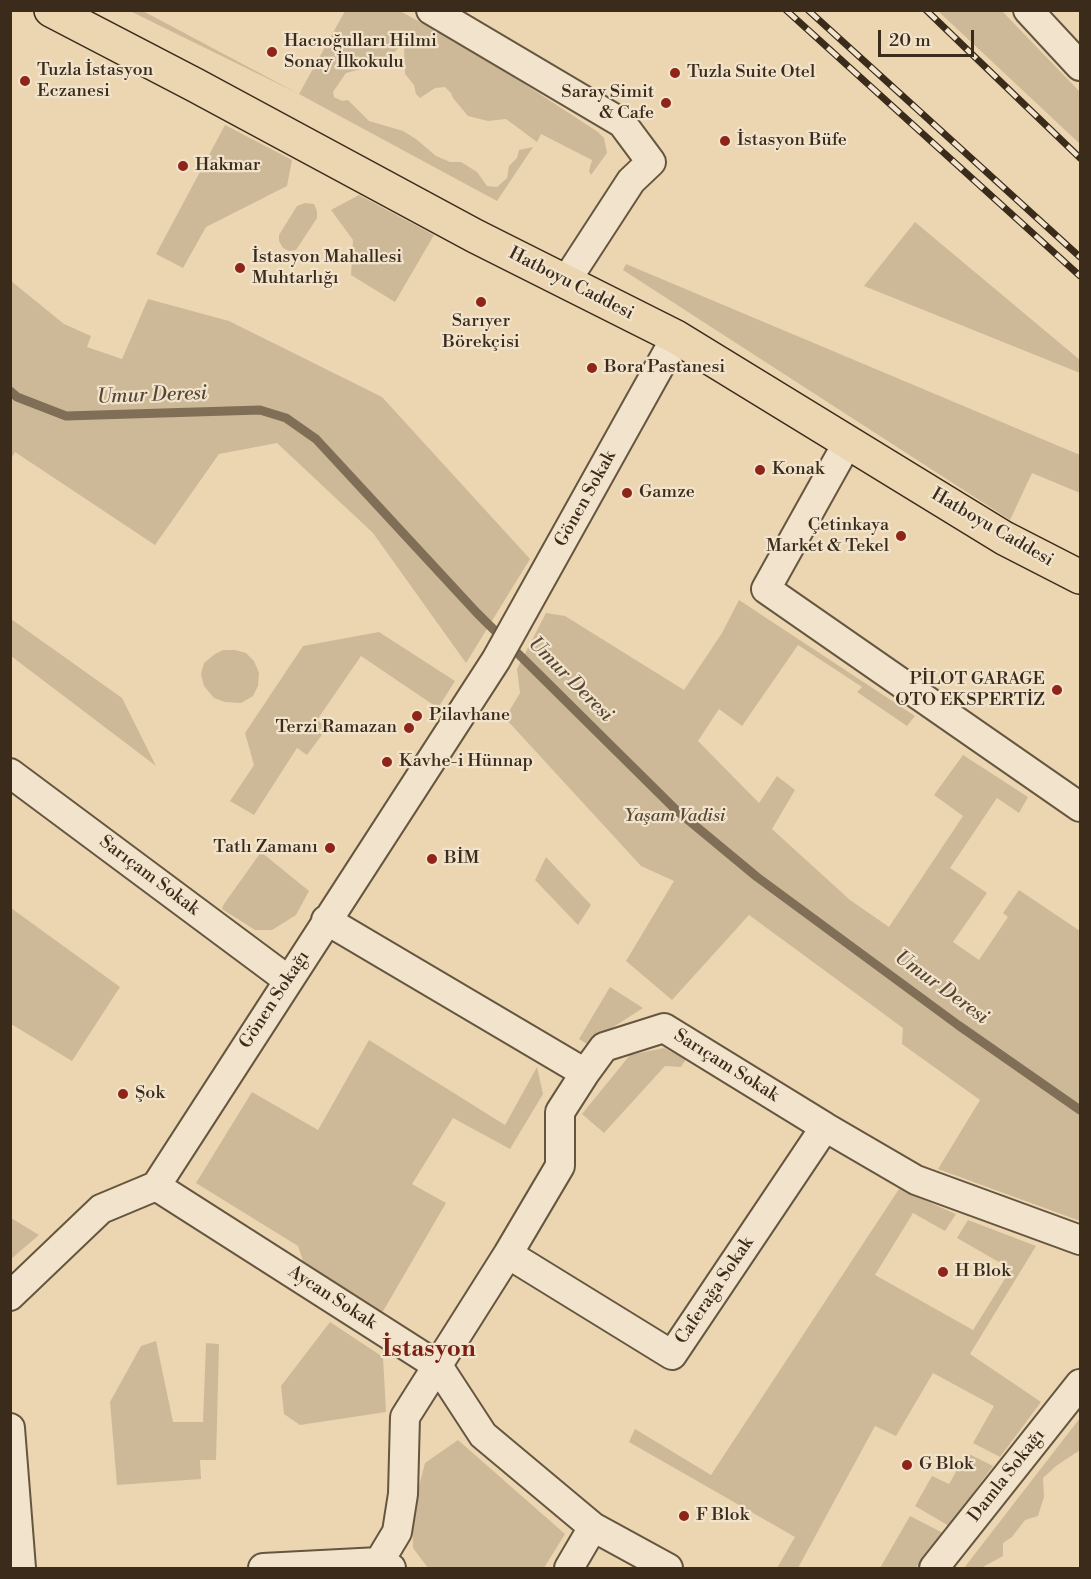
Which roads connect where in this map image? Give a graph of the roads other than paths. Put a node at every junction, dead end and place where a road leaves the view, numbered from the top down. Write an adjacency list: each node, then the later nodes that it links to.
1 (51, 10): 5 (main road, Hatboyu Caddesi)
2 (431, 10): 5 (street)
3 (1028, 10): 4 (street)
4 (1080, 66)
5 (566, 281): 6 (main road, Hatboyu Caddesi)
6 (676, 337): 7 (main road, Hatboyu Caddesi); 9 (street, Gönen Sokak)
7 (849, 442): 8 (main road, Hatboyu Caddesi); 11 (street)
8 (1080, 578)
9 (496, 660): 12 (street, Gönen Sokağı)
10 (10, 773): 13 (street, Sarıçam Sokak)
11 (1080, 807)
12 (326, 920): 13 (street, Gönen Sokağı); 14 (street)
13 (288, 980): 16 (street, Gönen Sokağı)
14 (585, 1074): 15 (street, Sarıçam Sokak); 18 (street, Sarıçam Sokak)
15 (825, 1127): 17 (street, Sarıçam Sokak); 18 (street, Caferağa Sokak)
16 (156, 1186): 19 (street); 20 (street, Aycan Sokak)
17 (1080, 1240)
18 (508, 1254): 20 (street, Sarıçam Sokak)
19 (10, 1296)
20 (438, 1366): 23 (street, Aycan Sokak); 24 (street, Sarıçam Sokak)
21 (1080, 1384): 29 (street, Damla Sokağı)
22 (10, 1428): 25 (street)
23 (593, 1527): 27 (street); 28 (street, Aycan Sokak)
24 (385, 1565): 26 (street)
25 (21, 1569)
26 (262, 1569)
27 (569, 1569)
28 (668, 1569)
29 (934, 1569)

